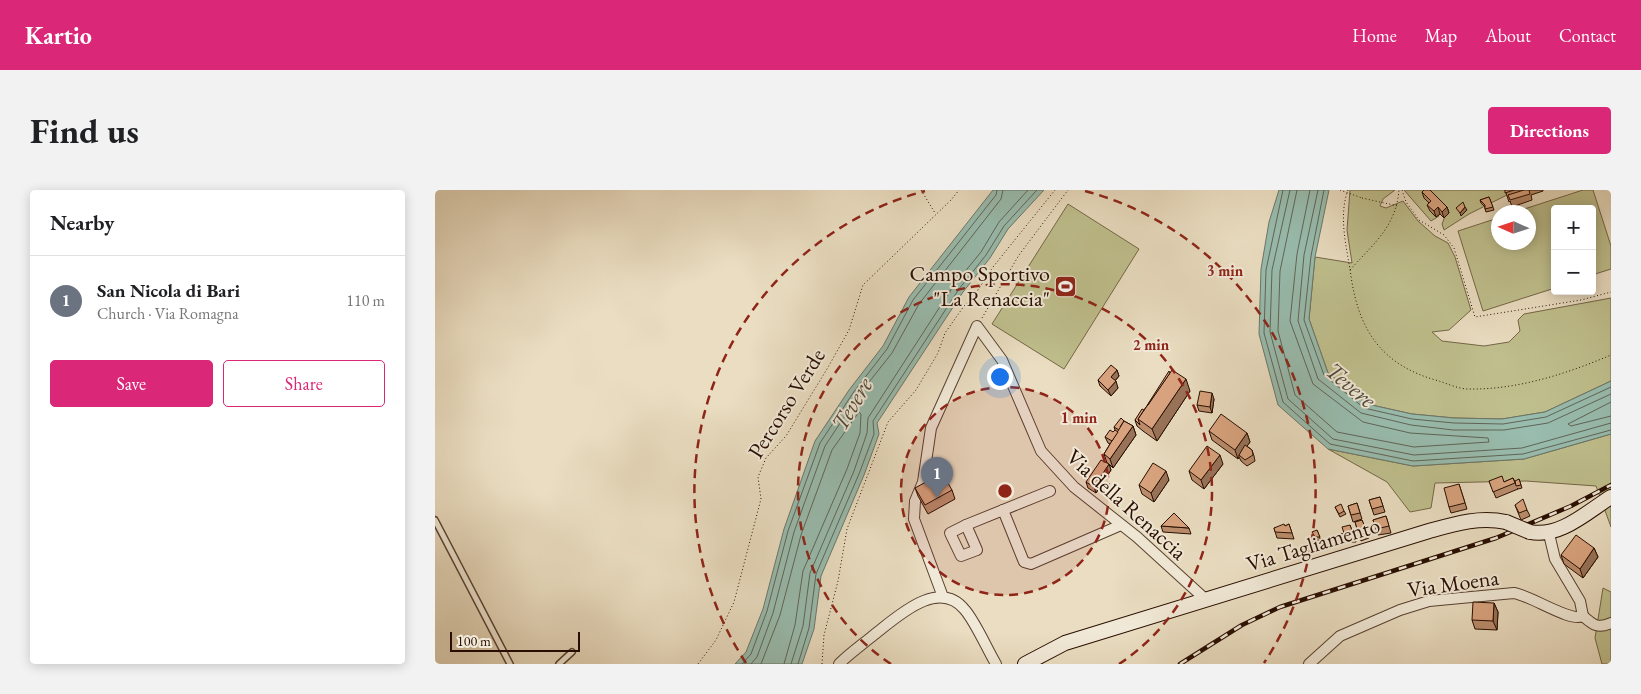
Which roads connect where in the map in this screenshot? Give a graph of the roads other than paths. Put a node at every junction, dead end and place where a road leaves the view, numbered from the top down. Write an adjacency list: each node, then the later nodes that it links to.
1 (1050, 491): 3 (street)
2 (1611, 497): 7 (street)
3 (1003, 510): 5 (street); 6 (street)
4 (435, 520): 13 (lane)
5 (966, 525)
6 (1121, 525): 8 (street, Via della Renaccia); 9 (street, Via della Renaccia)
7 (1549, 534): 9 (street, Via Tagliamento, bridge); 10 (street)
8 (943, 597): 15 (street); 16 (street)
9 (1204, 598): 17 (street, Via Tagliamento)
10 (1583, 616): 11 (street, Via Moena); 18 (street, Via Moena)
11 (1611, 623)
12 (572, 652): 14 (lane)
13 (510, 664)
14 (559, 664)
15 (839, 664)
16 (996, 664)
17 (1025, 664)
18 (1309, 664)

